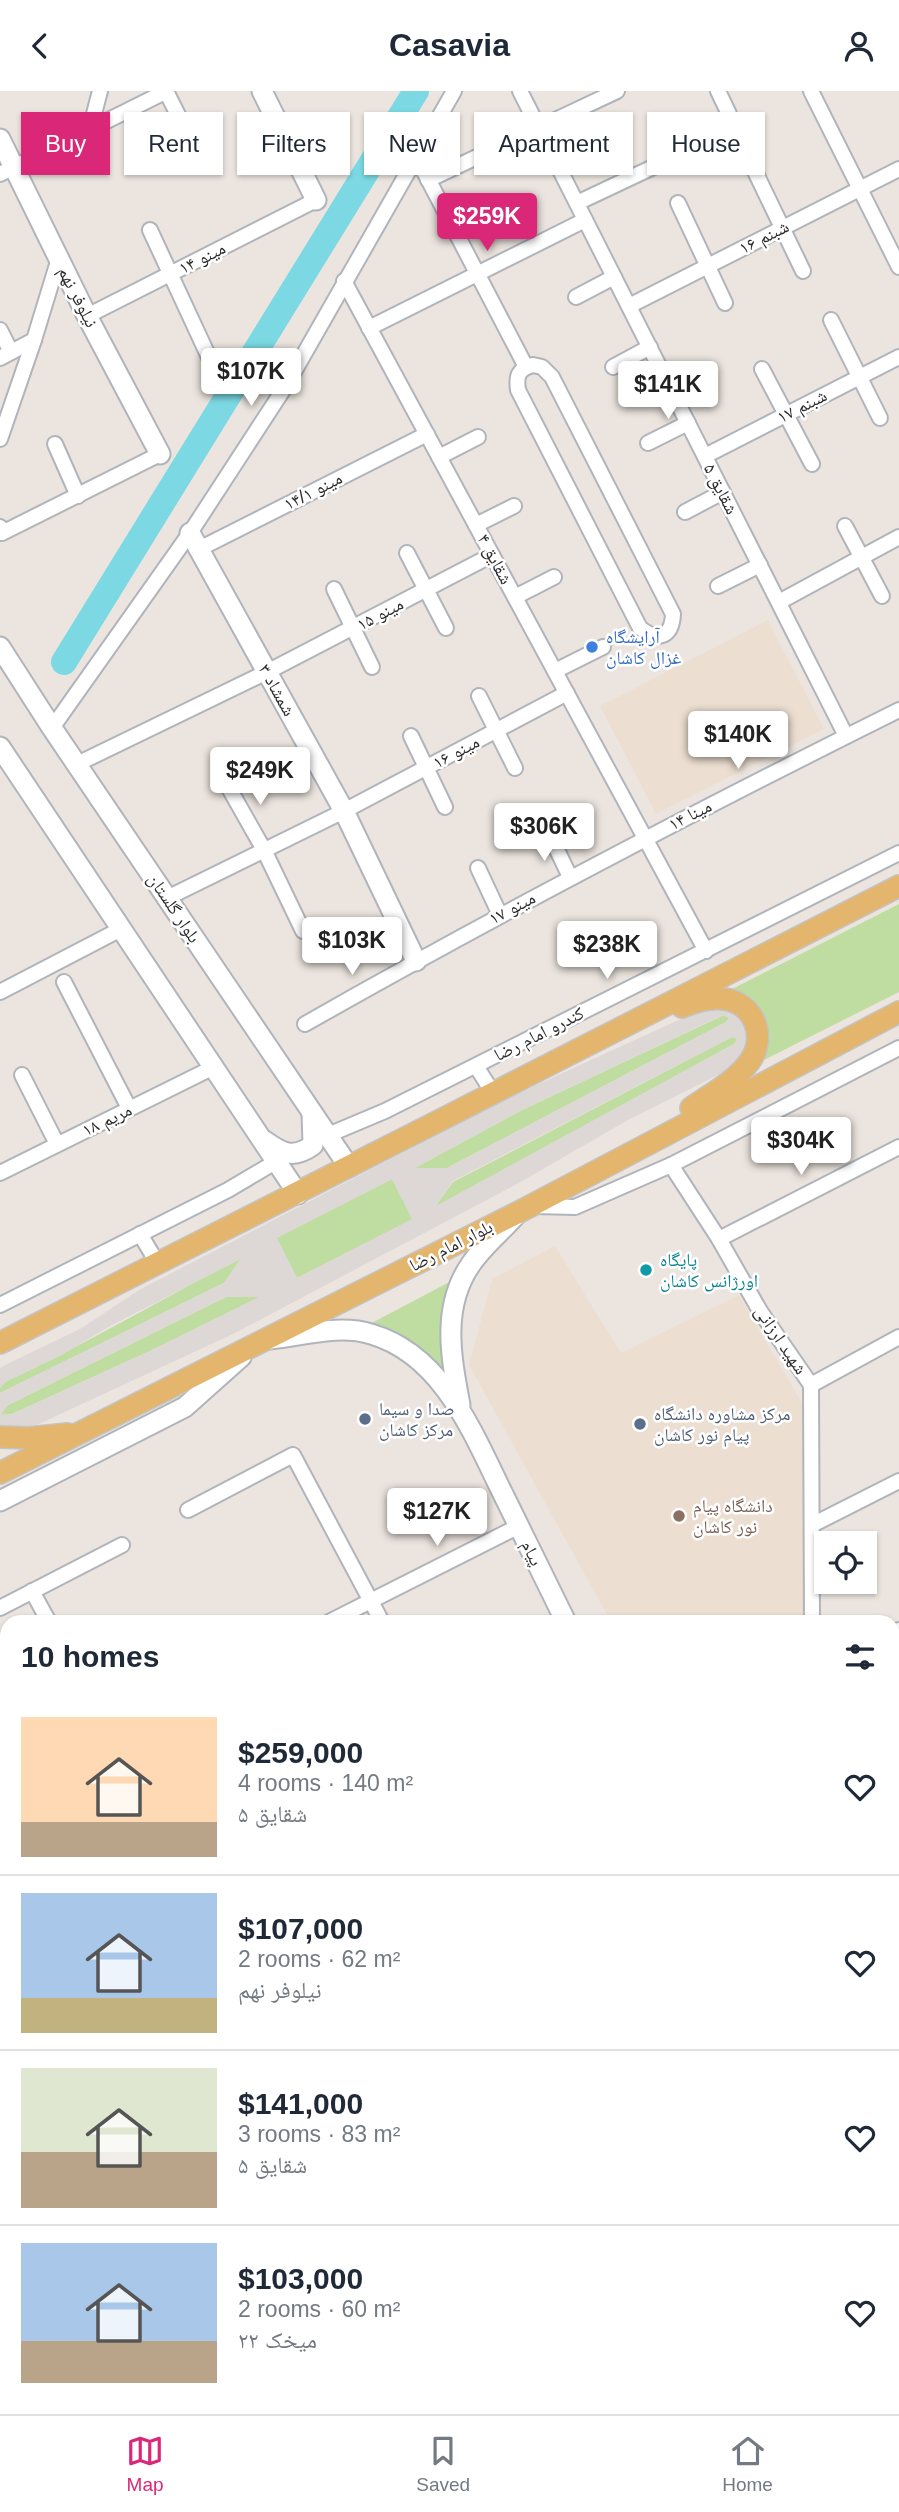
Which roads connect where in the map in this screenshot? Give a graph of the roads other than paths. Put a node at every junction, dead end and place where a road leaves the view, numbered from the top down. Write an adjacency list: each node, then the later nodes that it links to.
1 (100, 91): 9 (street)
2 (166, 91): 10 (street); 15 (street)
3 (261, 91): 27 (main road)
4 (454, 91): 11 (street)
5 (520, 91): 12 (street, شقایق ۵)
6 (617, 91): 13 (street)
7 (718, 91): 14 (street)
8 (811, 91): 26 (street)
9 (94, 112)
10 (176, 112)
11 (442, 112)
12 (531, 112)
13 (573, 112)
14 (728, 112)
15 (110, 119)
16 (0, 139): 20 (main road, نیلوفر نهم)
17 (474, 158): 25 (street)
18 (899, 169): 26 (street, شبنم ۱۶)
19 (647, 170): 28 (street)
20 (7, 171): 33 (main road, نیلوفر نهم)
21 (405, 175): 40 (street)
22 (426, 175): 25 (street)
23 (563, 175): 28 (street, شقایق ۵)
24 (757, 175): 31 (street)
25 (428, 180): 37 (street)
26 (859, 189): 31 (street, شبنم ۱۶); 35 (street)
27 (316, 200): 38 (street, مینو ۱۴)
28 (577, 203): 30 (street, شقایق ۵)
29 (678, 203): 34 (street)
30 (585, 220): 37 (street); 39 (street, شقایق ۵)
31 (783, 228): 34 (street, شبنم ۱۶); 36 (street)
32 (150, 230): 38 (street)
33 (59, 258): 44 (main road, نیلوفر نهم); 48 (street)
34 (708, 266): 42 (street); 43 (street, شبنم ۱۶)
35 (899, 267)
36 (803, 271)
37 (477, 272): 46 (street); 53 (street)
38 (170, 274): 44 (street, مینو ۱۴); 52 (street)
39 (614, 277): 41 (street); 43 (street, شقایق ۵)
40 (344, 281): 46 (street, شقایق ۴); 77 (street)
41 (576, 297)
42 (725, 303)
43 (629, 306): 49 (street, شقایق ۵)
44 (87, 316): 65 (main road, نیلوفر نهم)
45 (831, 320): 56 (street)
46 (369, 327): 60 (street, شقایق ۴)
47 (0, 330): 50 (street)
48 (34, 340): 50 (street); 62 (street)
49 (650, 347): 54 (street); 59 (street, شقایق ۵)
50 (5, 355)
51 (899, 357): 56 (street, شبنم ۱۷)
52 (214, 366)
53 (526, 367): 53 (street)
54 (613, 367)
55 (761, 369): 57 (street)
56 (859, 377): 57 (street, شبنم ۱۷); 58 (street)
57 (785, 415): 66 (street, شبنم ۱۷); 68 (street)
58 (880, 418)
59 (688, 423): 63 (street); 66 (street, شقایق ۵)
60 (426, 434): 67 (street, شقایق ۴); 77 (street, مینو ۱۴/۱)
61 (478, 437): 67 (street)
62 (0, 439)
63 (648, 443)
64 (55, 444): 70 (street)
65 (160, 454): 70 (street)
66 (705, 456): 69 (street, شقایق ۵)
67 (439, 457): 73 (street, شقایق ۴)
68 (812, 464)
69 (723, 492): 72 (street); 81 (street, شقایق ۵)
70 (78, 496): 75 (street)
71 (514, 506): 73 (street)
72 (685, 512)
73 (476, 525): 79 (street, شقایق ۴)
74 (845, 526): 80 (street)
75 (1, 530)
76 (899, 537): 80 (street)
77 (195, 541): 95 (main road, شمشاد ۳); 99 (street)
78 (407, 553): 85 (street)
79 (492, 555): 85 (street, مینو ۱۵); 87 (street, شقایق ۴)
80 (860, 558): 86 (street); 88 (street)
81 (760, 565): 83 (street); 88 (street, شقایق ۵)
82 (554, 577): 87 (street)
83 (718, 586)
84 (334, 589): 89 (street)
85 (426, 589): 89 (street, مینو ۱۵); 90 (street)
86 (881, 596)
87 (515, 597): 94 (street, شقایق ۴)
88 (779, 602): 102 (street, شقایق ۵)
89 (353, 628): 93 (street); 95 (street, مینو ۱۵)
90 (446, 628)
91 (0, 647): 99 (main road, بلوار گلستان)
92 (603, 647): 94 (street)
93 (373, 667)
94 (555, 671): 96 (street, شقایق ۴)
95 (267, 672): 104 (street, مینو ۱۵); 109 (main road, شمشاد ۳)
96 (567, 693): 100 (street, مینو ۱۶); 111 (street, شقایق ۴)
97 (478, 697): 100 (street)
98 (899, 710): 102 (street, مینا ۱۴)
99 (52, 728): 104 (main road, بلوار گلستان)
100 (496, 731): 105 (street, مینو ۱۶); 106 (street)
101 (411, 736): 105 (street)
102 (846, 736): 111 (street, مینا ۱۴)
103 (0, 747): 119 (main road)
104 (77, 764): 117 (main road, بلوار گلستان)
105 (426, 767): 108 (street); 109 (street, مینو ۱۶)
106 (515, 768)
107 (225, 781): 112 (street)
108 (445, 807)
109 (344, 811): 112 (street, مینو ۱۶); 122 (main road, شمشاد ۳)
110 (549, 833): 115 (street)
111 (646, 837): 115 (street, مینو ۱۷); 121 (street, شقایق ۴)
112 (264, 850): 117 (street, مینو ۱۶); 120 (street)
113 (899, 853): 121 (street, کندرو امام رضا)
114 (478, 868): 118 (street)
115 (570, 877): 118 (street, مینو ۱۷)
116 (899, 886): 127 (main road)
117 (167, 898): 134 (main road, بلوار گلستان)
118 (500, 915): 122 (street, مینو ۱۷)
119 (121, 929): 124 (street); 130 (main road)
120 (303, 931)
121 (706, 951): 129 (street, کندرو امام رضا)
122 (416, 961): 126 (street, مینو ۱۷)
123 (64, 982): 133 (street)
124 (0, 992)
125 (899, 1012): 141 (main road, بلوار امام رضا)
126 (306, 1024)
127 (613, 1030): 132 (main road); 141 (main road)
128 (899, 1048): 140 (street)
129 (476, 1066): 132 (street); 135 (street, کندرو امام رضا)
130 (214, 1067): 133 (street, مریم ۱۸); 136 (main road)
131 (22, 1075): 137 (street)
132 (493, 1093): 142 (main road)
133 (129, 1108): 137 (street, مریم ۱۸)
134 (312, 1111): 135 (main road, بلوار گلستان); 136 (main road)
135 (328, 1135): 142 (main road, بلوار گلستان)
136 (264, 1141): 139 (main road)
137 (57, 1144): 143 (street, مریم ۱۸)
138 (899, 1147): 147 (street)
139 (277, 1161): 144 (main road); 146 (street)
140 (671, 1165): 145 (street); 147 (street, شهید ارزانی)
141 (605, 1166): 145 (main road, بلوار امام رضا)
142 (349, 1167): 144 (main road)
143 (0, 1173)
144 (298, 1194): 148 (main road)
145 (525, 1209): 153 (main road, بلوار امام رضا); 156 (main road)
146 (140, 1234): 148 (street); 149 (street)
147 (719, 1239): 155 (street, شهید ارزانی)
148 (158, 1264): 150 (main road)
149 (0, 1305)
150 (20, 1333): 152 (main road); 154 (main road)
151 (899, 1337): 155 (street)
152 (0, 1343)
153 (260, 1344): 156 (main road); 157 (main road, بلوار امام رضا); 161 (main road)
154 (0, 1353)
155 (811, 1385): 163 (street, شهید ارزانی)
156 (460, 1410): 164 (main road, پیام)
157 (80, 1433): 158 (main road); 159 (main road, بلوار امام رضا)
158 (0, 1437)
159 (0, 1473)
160 (899, 1481): 163 (street)
161 (0, 1501)
162 (188, 1510): 167 (street)
163 (812, 1525): 173 (street, شهید ارزانی)
164 (519, 1526): 167 (street); 172 (main road, پیام)
165 (122, 1545): 166 (street)
166 (32, 1591): 168 (street); 169 (street)
167 (370, 1600): 170 (street); 171 (street)
168 (0, 1608)
169 (45, 1615)
170 (342, 1615)
171 (378, 1615)
172 (563, 1615)
173 (812, 1615)

